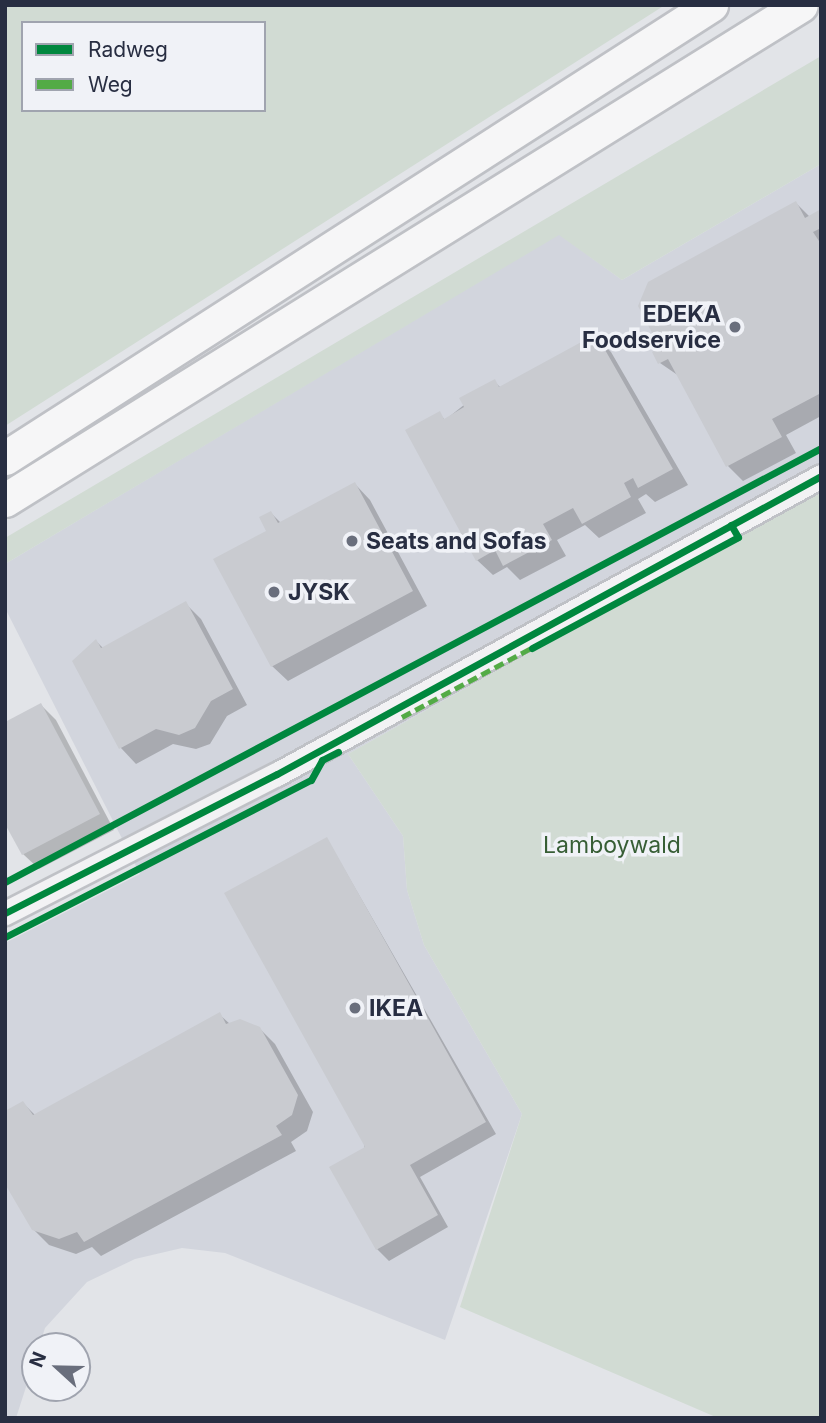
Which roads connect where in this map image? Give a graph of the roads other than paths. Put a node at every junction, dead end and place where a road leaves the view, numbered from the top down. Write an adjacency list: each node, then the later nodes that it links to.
1 (712, 5): 3 (highway)
2 (799, 7): 5 (highway)
3 (5, 458)
4 (821, 476): 6 (street)
5 (5, 500)
6 (5, 913)

